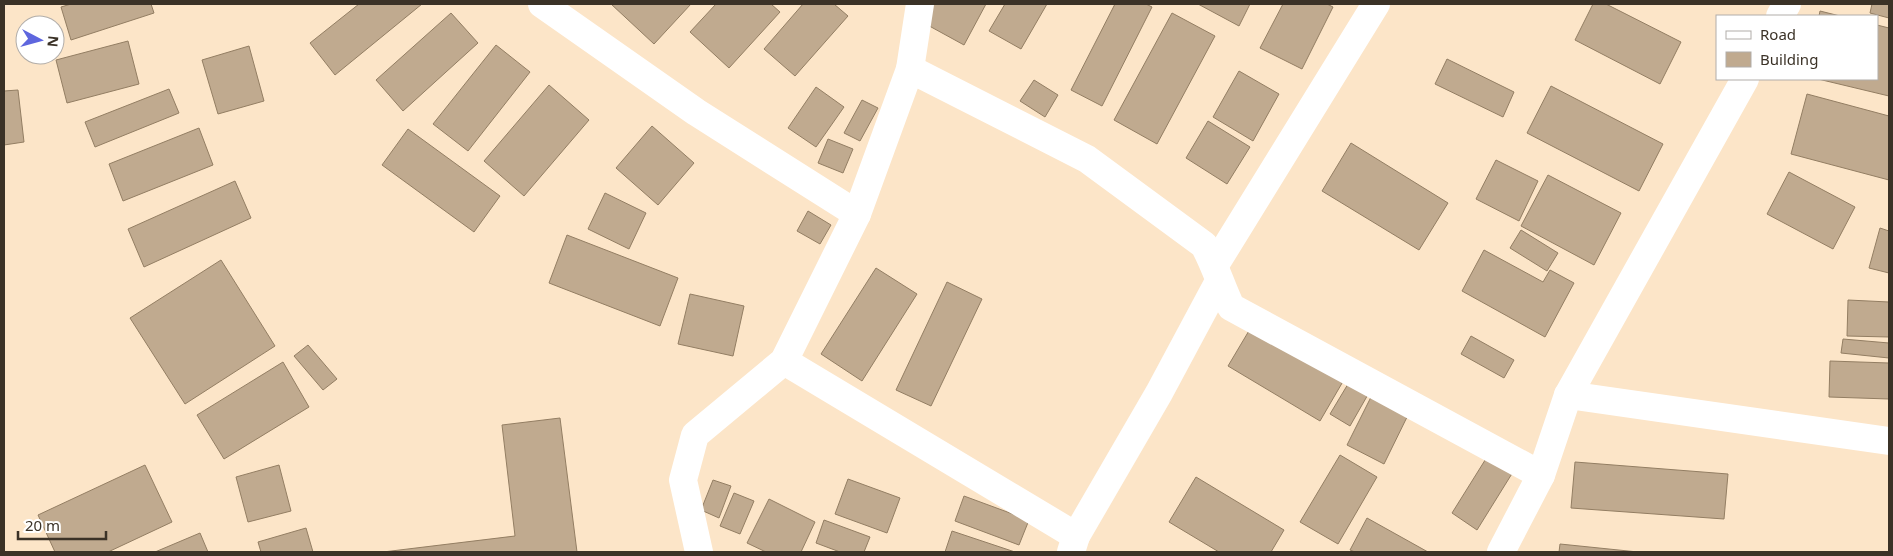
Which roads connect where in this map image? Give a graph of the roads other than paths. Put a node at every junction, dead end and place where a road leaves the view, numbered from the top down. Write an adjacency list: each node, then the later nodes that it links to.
1 (542, 4): 8 (street)
2 (920, 4): 6 (street)
3 (1376, 4): 9 (street)
4 (1787, 4): 5 (street)
5 (1781, 15)
6 (910, 69): 8 (street); 9 (street)
7 (1744, 80): 11 (street)
8 (856, 214): 10 (street)
9 (1217, 273): 13 (street); 14 (street)
10 (784, 361): 14 (street); 15 (street)
11 (1568, 395): 12 (street); 13 (street)
12 (1889, 441)
13 (1542, 475): 16 (street)
14 (1074, 544)
15 (695, 550)
16 (1501, 552)

